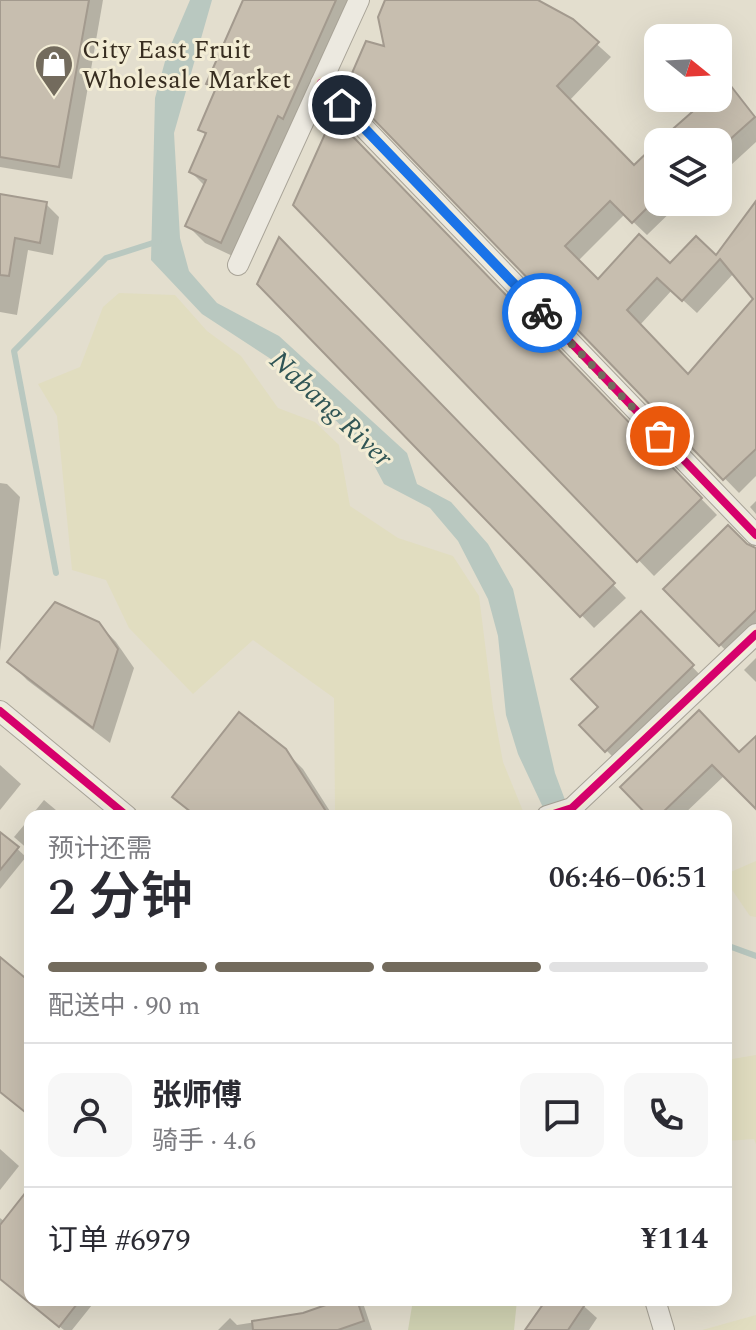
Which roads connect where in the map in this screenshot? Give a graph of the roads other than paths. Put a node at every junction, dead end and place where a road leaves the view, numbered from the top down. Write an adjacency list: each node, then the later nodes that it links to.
1 (359, 0): 2 (street)
2 (321, 83): 3 (street); 4 (street)
3 (238, 265)
4 (756, 535)
5 (756, 634): 8 (street)
6 (0, 711): 7 (street)
7 (120, 810)
8 (566, 810)
9 (657, 1306): 10 (street)
10 (664, 1330)

